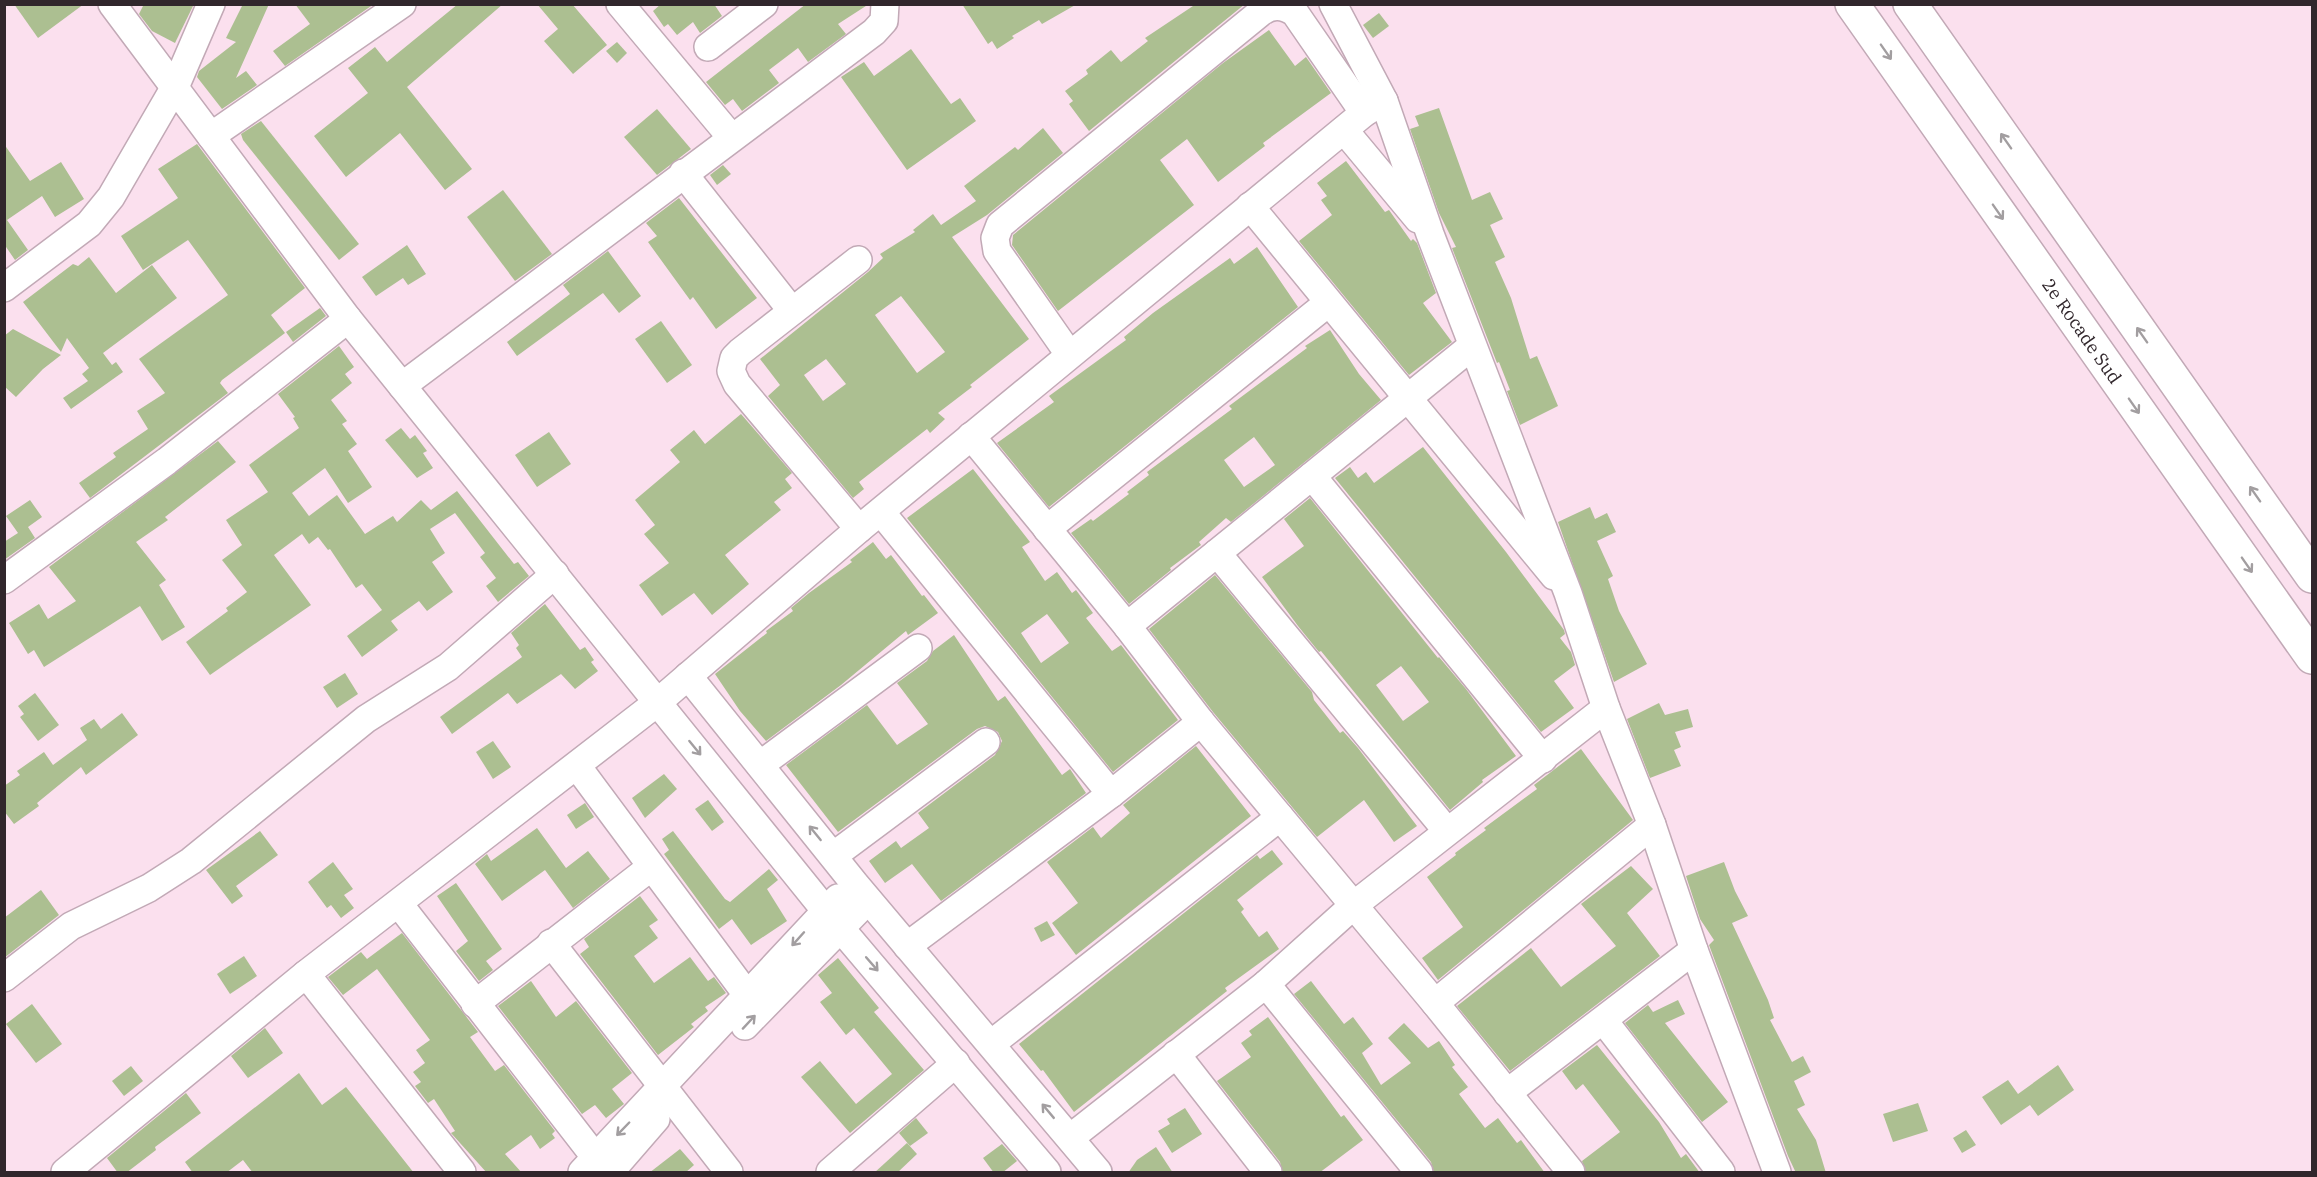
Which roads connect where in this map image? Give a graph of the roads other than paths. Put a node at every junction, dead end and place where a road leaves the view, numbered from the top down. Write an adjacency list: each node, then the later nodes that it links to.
1 (112, 4): 11 (street)
2 (211, 4): 11 (street)
3 (402, 4): 13 (street)
4 (620, 4): 14 (street)
5 (885, 4): 14 (street)
6 (1334, 4): 12 (street)
7 (1852, 4): 39 (highway, 2e Rocade Sud, one-way to 39)
8 (1910, 4): 34 (highway, one-way to 8)
9 (748, 9): 10 (street)
10 (708, 47)
11 (176, 86): 13 (street); 19 (street)
12 (1364, 115): 16 (street); 17 (street); 17 (street); 24 (street)
13 (211, 135): 22 (street)
14 (731, 137): 15 (street)
15 (683, 173): 21 (street); 25 (street)
16 (1250, 206): 20 (street); 24 (street)
17 (1430, 234): 23 (street)
18 (858, 260): 21 (street)
19 (4, 288)
20 (1328, 303): 26 (street); 31 (street)
21 (792, 311): 30 (street)
22 (348, 319): 25 (street); 35 (street)
23 (1472, 346): 26 (street); 36 (street)
24 (1069, 354): 27 (street)
25 (402, 386): 33 (street)
26 (1407, 399): 28 (street); 36 (street)
27 (971, 436): 29 (street); 31 (street)
28 (1312, 476): 32 (street); 45 (street)
29 (881, 512): 30 (street); 48 (street)
30 (860, 529): 40 (street)
31 (1047, 529): 37 (street)
32 (1217, 553): 37 (street); 51 (street)
33 (555, 574): 41 (street); 62 (street)
34 (2313, 576)
35 (4, 580)
36 (1568, 593): 42 (street)
37 (1127, 626): 43 (street)
38 (918, 648): 46 (street)
39 (2313, 657)
40 (688, 676): 41 (street); 46 (street)
41 (658, 702): 47 (street); 57 (street, one-way to 57)
42 (1606, 708): 45 (street); 50 (street)
43 (1201, 722): 48 (street); 49 (street)
44 (986, 742): 52 (street)
45 (1543, 759): 51 (street)
46 (760, 765): 52 (street, one-way to 46)
47 (577, 766): 53 (street); 55 (street)
48 (1111, 794): 59 (street)
49 (1280, 817): 56 (street); 68 (street)
50 (1652, 825): 60 (street); 65 (street)
51 (1447, 831): 56 (street)
52 (833, 856): 54 (street)
53 (651, 867): 58 (street); 64 (street)
54 (861, 892): 57 (street); 59 (street)
55 (399, 904): 61 (street); 66 (street)
56 (1354, 905): 63 (street); 65 (street)
57 (833, 918): 64 (street, one-way to 64); 70 (street, one-way to 70); 72 (street, one-way to 57)
58 (551, 943): 66 (street); 72 (street)
59 (907, 946): 68 (street)
60 (1694, 950): 67 (street); 85 (street)
61 (306, 974): 76 (street); 77 (street)
62 (4, 978)
63 (1266, 984): 69 (street); 82 (street)
64 (748, 996): 72 (street)
65 (1435, 1003): 71 (street)
66 (475, 1004): 75 (street)
67 (1604, 1021): 71 (street); 84 (street)
68 (991, 1044): 73 (street, one-way to 68)
69 (1176, 1054): 73 (street); 81 (street)
70 (956, 1063): 74 (street); 79 (street)
71 (1507, 1093): 83 (street)
72 (667, 1095): 75 (street); 78 (street)
73 (1070, 1138): 80 (street)
74 (1034, 1168)
75 (599, 1169)
76 (65, 1173)
77 (462, 1173)
78 (729, 1173)
79 (830, 1173)
80 (1098, 1173)
81 (1268, 1173)
82 (1419, 1173)
83 (1571, 1173)
84 (1721, 1173)
85 (1777, 1173)

